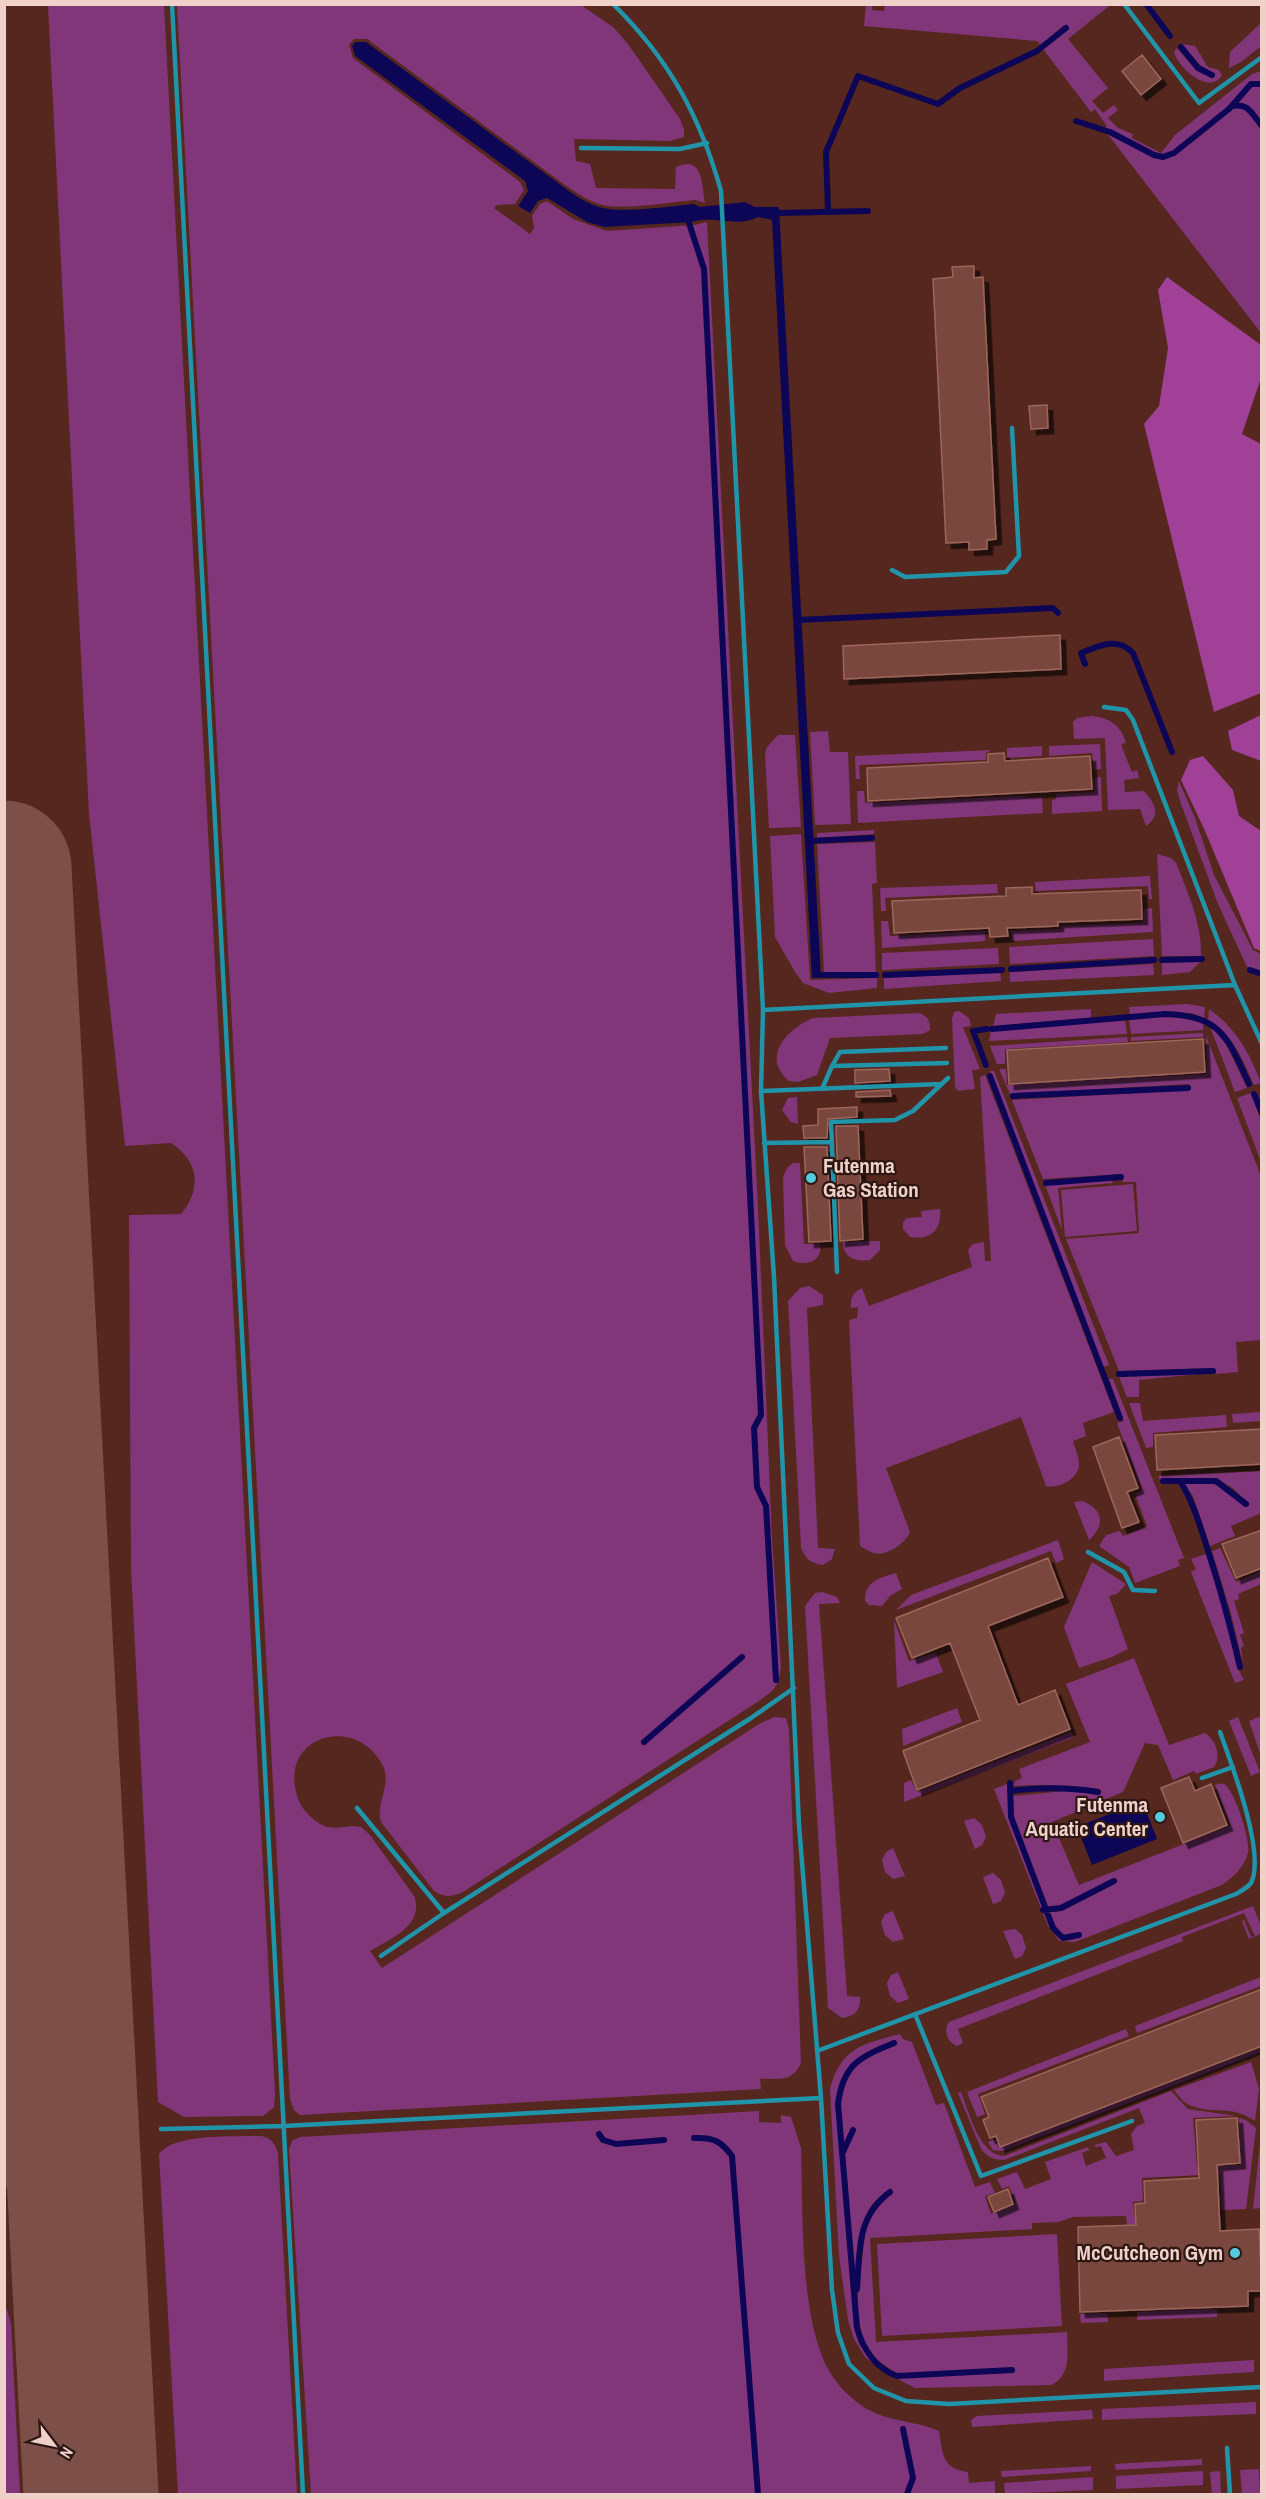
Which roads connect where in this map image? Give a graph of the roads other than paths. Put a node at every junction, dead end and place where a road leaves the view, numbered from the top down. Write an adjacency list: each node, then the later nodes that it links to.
1 (172, 4): 38 (lane)
2 (1124, 4): 4 (lane)
3 (616, 5): 5 (lane)
4 (1262, 57)
5 (707, 143): 6 (lane); 11 (lane)
6 (580, 148)
7 (1012, 428): 8 (lane)
8 (892, 570)
9 (1104, 707): 10 (lane)
10 (1236, 985): 11 (lane); 12 (lane)
11 (763, 1010): 19 (lane)
12 (1262, 1044)
13 (946, 1048): 15 (lane)
14 (947, 1063): 15 (lane)
15 (832, 1066): 18 (lane)
16 (948, 1078): 17 (lane)
17 (941, 1084): 18 (lane); 20 (lane)
18 (822, 1089): 19 (lane)
19 (761, 1091): 21 (lane)
20 (832, 1142): 21 (lane); 22 (lane)
21 (764, 1143): 25 (lane)
22 (837, 1272)
23 (1088, 1552): 24 (lane)
24 (1155, 1592)
25 (794, 1688): 32 (lane); 35 (lane)
26 (1220, 1732): 27 (lane)
27 (1233, 1767): 28 (lane); 30 (lane)
28 (1202, 1778)
29 (357, 1808): 32 (lane)
30 (1259, 1838)
31 (1261, 1847): 34 (lane)
32 (444, 1913): 33 (lane)
33 (381, 1956)
34 (915, 2014): 35 (lane); 37 (lane)
35 (817, 2051): 36 (lane)
36 (821, 2098): 38 (lane); 40 (lane)
37 (1132, 2121)
38 (283, 2126): 39 (lane); 42 (lane)
39 (161, 2129)
40 (1262, 2387)
41 (1227, 2448): 43 (lane)
42 (303, 2494)
43 (1230, 2494)

